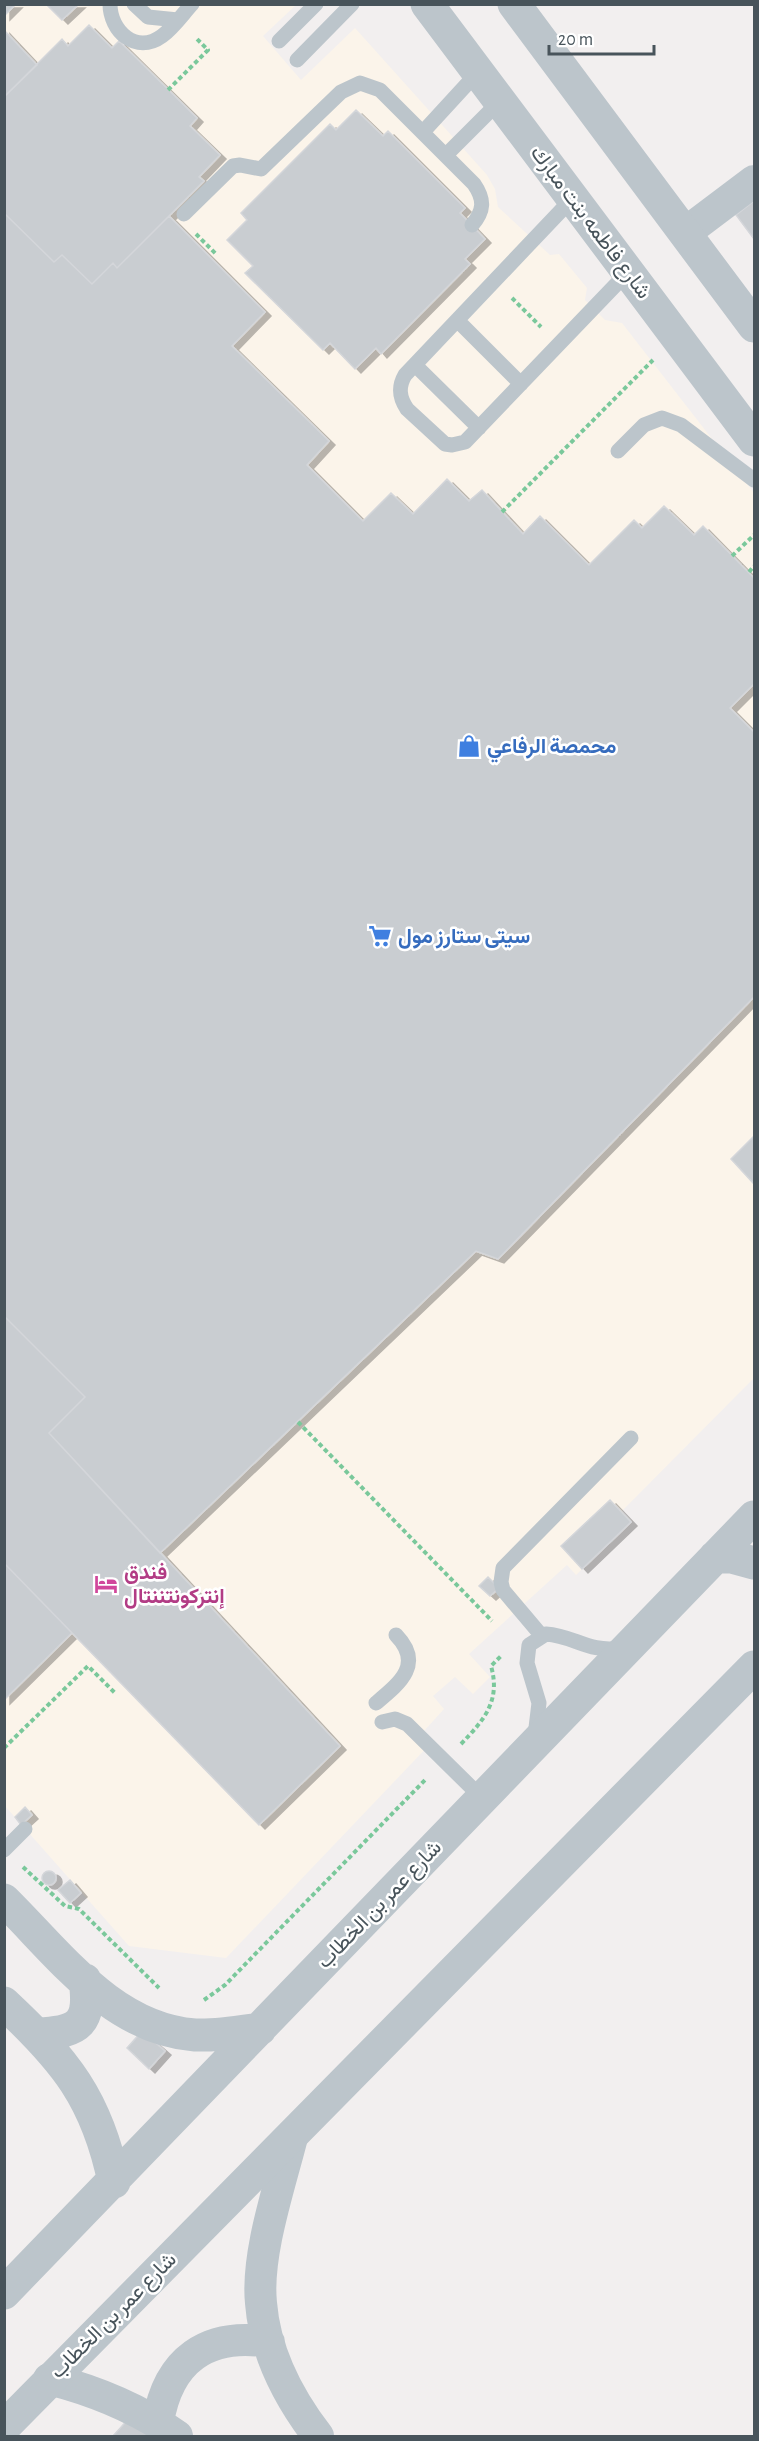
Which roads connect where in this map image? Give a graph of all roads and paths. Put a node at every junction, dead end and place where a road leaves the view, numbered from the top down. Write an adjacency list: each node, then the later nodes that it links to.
1 (110, 4): 8 (lane)
2 (134, 4): 8 (lane)
3 (192, 4): 8 (lane)
4 (316, 4): 9 (lane)
5 (352, 4): 11 (lane)
6 (427, 4): 12 (street, شارع فاطمه بنت مبارك)
7 (514, 4): 21 (street)
8 (178, 20)
9 (279, 41)
10 (208, 50): 13 (path)
11 (297, 60)
12 (479, 71): 14 (street, شارع فاطمه بنت مبارك); 15 (lane)
13 (168, 90)
14 (501, 100): 16 (lane); 18 (street, شارع فاطمه بنت مبارك)
15 (423, 132): 16 (lane); 19 (lane)
16 (446, 155): 20 (lane)
17 (754, 181): 21 (street)
18 (573, 198): 22 (street, شارع فاطمه بنت مبارك); 23 (lane)
19 (184, 214)
20 (472, 225)
21 (685, 233): 25 (street)
22 (628, 271): 26 (street, شارع فاطمه بنت مبارك); 27 (lane)
23 (495, 281): 24 (lane); 27 (path)
24 (457, 320): 28 (lane); 29 (lane)
25 (754, 326)
26 (676, 336): 31 (street, شارع فاطمه بنت مبارك); 34 (path)
27 (558, 344): 29 (lane)
28 (415, 365): 30 (lane); 30 (lane)
29 (521, 384): 30 (lane)
30 (479, 428)
31 (754, 440)
32 (618, 451): 33 (lane)
33 (754, 480)
34 (502, 512)
35 (754, 535): 36 (path)
36 (732, 556)
37 (754, 566): 38 (path)
38 (748, 572)
39 (298, 1422): 46 (path)
40 (630, 1438): 45 (lane)
41 (754, 1517): 42 (street, شارع عمر بن الخطاب)
42 (715, 1557): 43 (street); 47 (street, شارع عمر بن الخطاب)
43 (754, 1563)
44 (396, 1635): 51 (lane)
45 (541, 1635): 47 (lane); 48 (lane)
46 (514, 1642): 48 (path); 55 (path)
47 (630, 1647): 53 (street, شارع عمر بن الخطاب)
48 (526, 1653): 53 (lane)
49 (754, 1666): 66 (street, شارع عمر بن الخطاب)
50 (115, 1693): 54 (path)
51 (376, 1702)
52 (382, 1722): 55 (lane)
53 (531, 1747): 56 (street, شارع عمر بن الخطاب)
54 (4, 1748)
55 (444, 1760): 56 (lane); 62 (path)
56 (481, 1797): 64 (street, شارع عمر بن الخطاب)
57 (25, 1829): 58 (lane)
58 (5, 1850): 61 (path)
59 (4, 1900): 60 (street)
60 (85, 1980): 64 (street); 65 (street)
61 (163, 1993)
62 (196, 2001)
63 (4, 2003): 65 (street)
64 (260, 2029): 67 (street, شارع عمر بن الخطاب)
65 (38, 2034): 67 (street)
66 (292, 2137): 69 (street); 70 (street, شارع عمر بن الخطاب)
67 (114, 2182): 68 (street, شارع عمر بن الخطاب)
68 (4, 2293)
69 (269, 2342): 72 (street); 73 (street)
70 (50, 2379): 71 (street, شارع عمر بن الخطاب); 72 (street)
71 (4, 2427)
72 (168, 2429)
73 (318, 2436)

